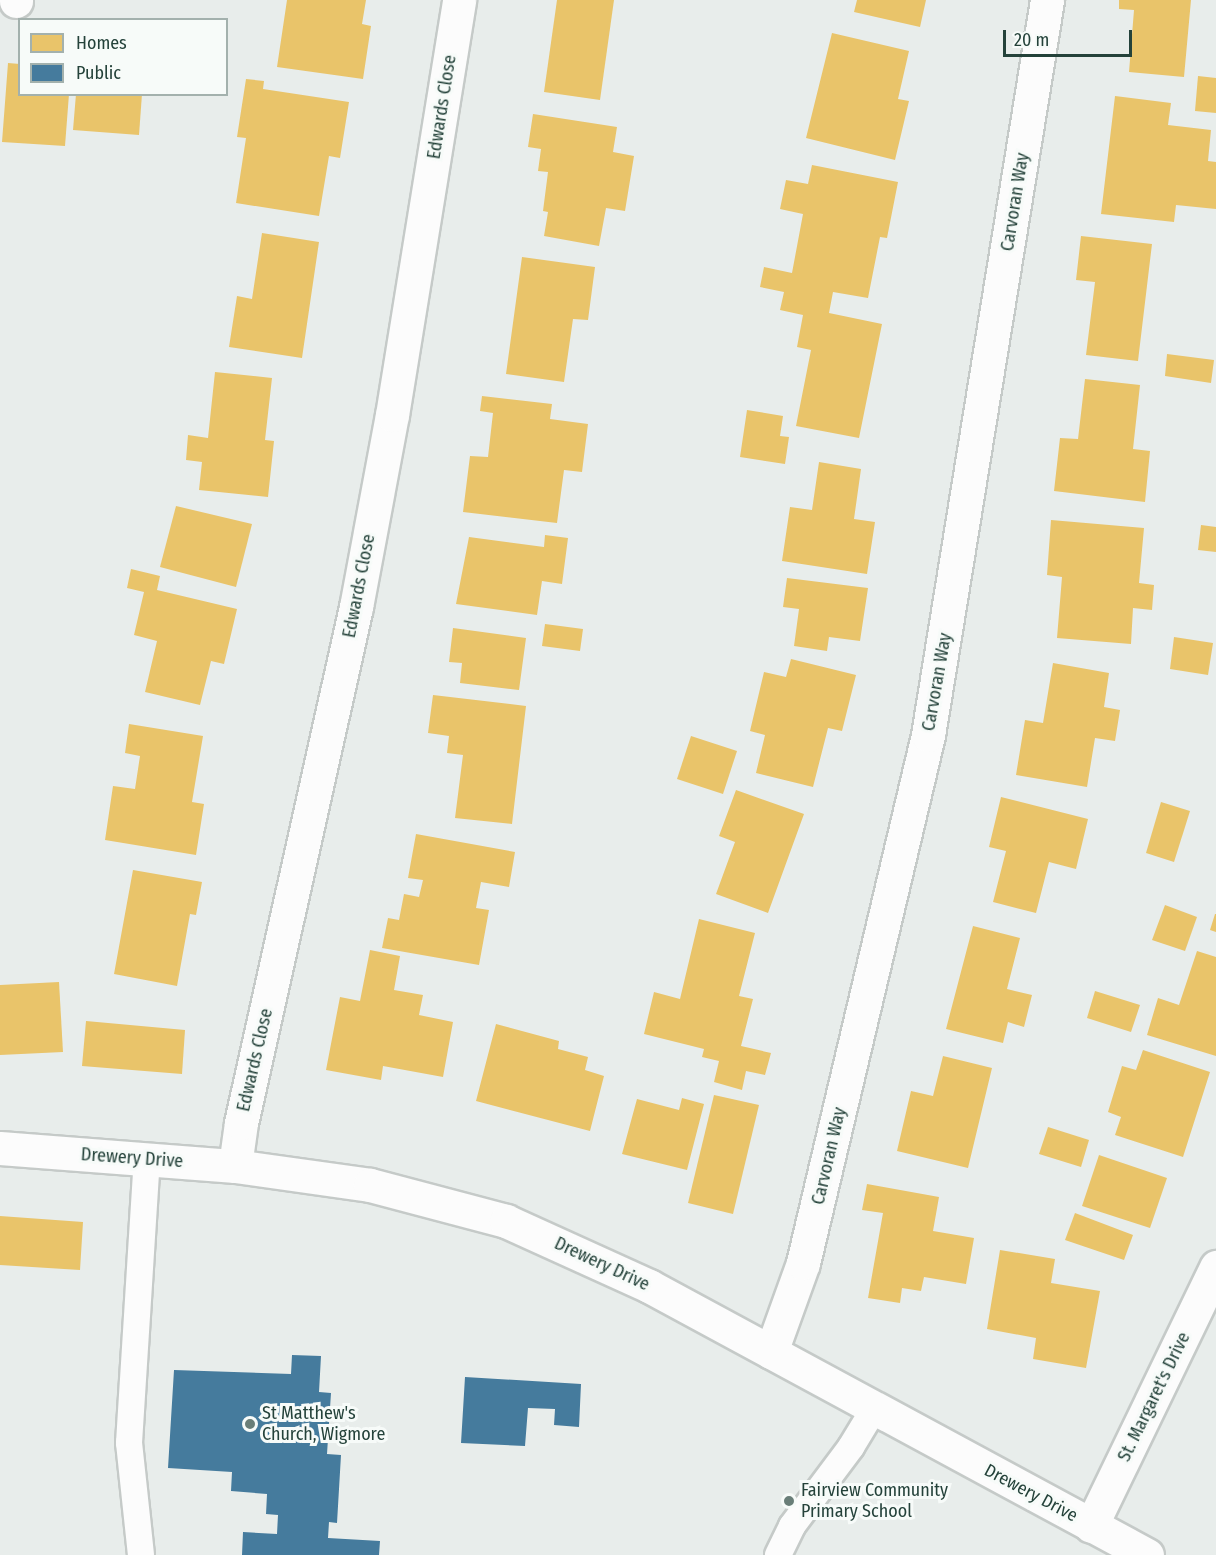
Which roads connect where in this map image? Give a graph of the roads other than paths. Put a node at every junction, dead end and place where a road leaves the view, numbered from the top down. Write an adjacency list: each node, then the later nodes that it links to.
1 (459, 0): 5 (street, Edwards Close)
2 (1047, 0): 7 (street, Carvoran Way)
3 (0, 1148): 4 (street, Drewery Drive)
4 (147, 1158): 5 (street, Drewery Drive); 10 (lane)
5 (235, 1166): 7 (street, Drewery Drive)
6 (1216, 1267): 9 (street, St. Margaret's Drive)
7 (771, 1352): 8 (street, Drewery Drive)
8 (874, 1409): 9 (street, Drewery Drive); 11 (lane)
9 (1091, 1526): 12 (street, Drewery Drive)
10 (141, 1555)
11 (778, 1555)
12 (1148, 1555)

